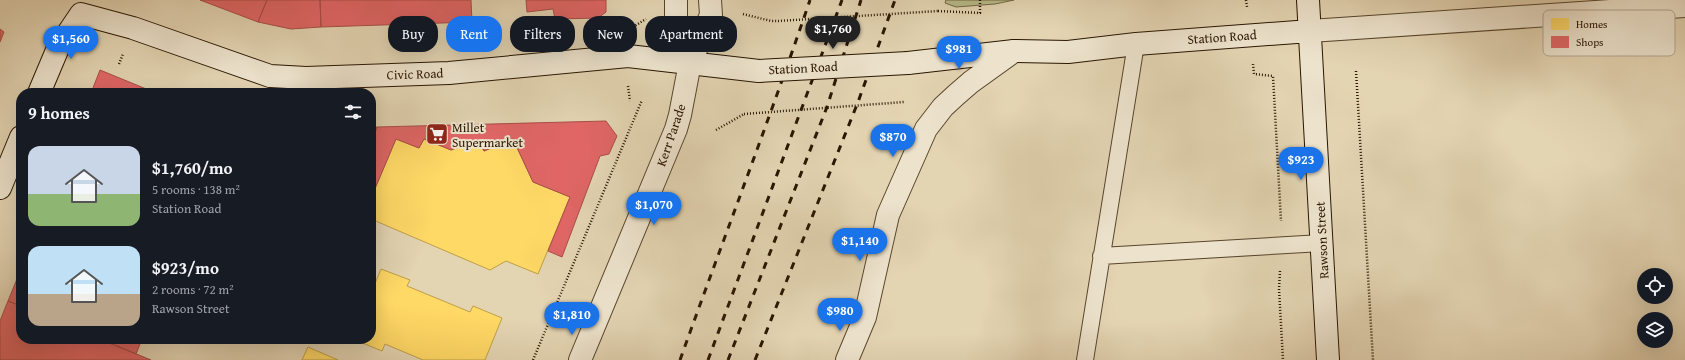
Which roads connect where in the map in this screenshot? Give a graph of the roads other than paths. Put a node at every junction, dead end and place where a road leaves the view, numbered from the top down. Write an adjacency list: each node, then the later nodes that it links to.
1 (676, 0): 11 (street, Kerr Parade)
2 (710, 0): 11 (street, Kerr Parade)
3 (1308, 0): 8 (street, Rawson Street)
4 (1685, 6): 6 (street, Station Road)
5 (84, 7): 11 (street, Civic Road); 13 (street)
6 (1625, 10)
7 (1543, 15): 8 (street, Station Road)
8 (1310, 31): 9 (street, Station Road); 16 (street, Rawson Street)
9 (1136, 44): 10 (street, Station Road); 17 (lane)
10 (1014, 51): 12 (street, Station Road, bridge); 19 (street)
11 (690, 63): 12 (street, Civic Road); 18 (street, Kerr Parade)
12 (758, 70)
13 (41, 88)
14 (16, 149): 15 (street)
15 (0, 188)
16 (1322, 243): 17 (lane); 21 (street, Rawson Street)
17 (1102, 256): 20 (lane)
18 (580, 360)
19 (847, 360)
20 (1085, 360)
21 (1328, 360)

